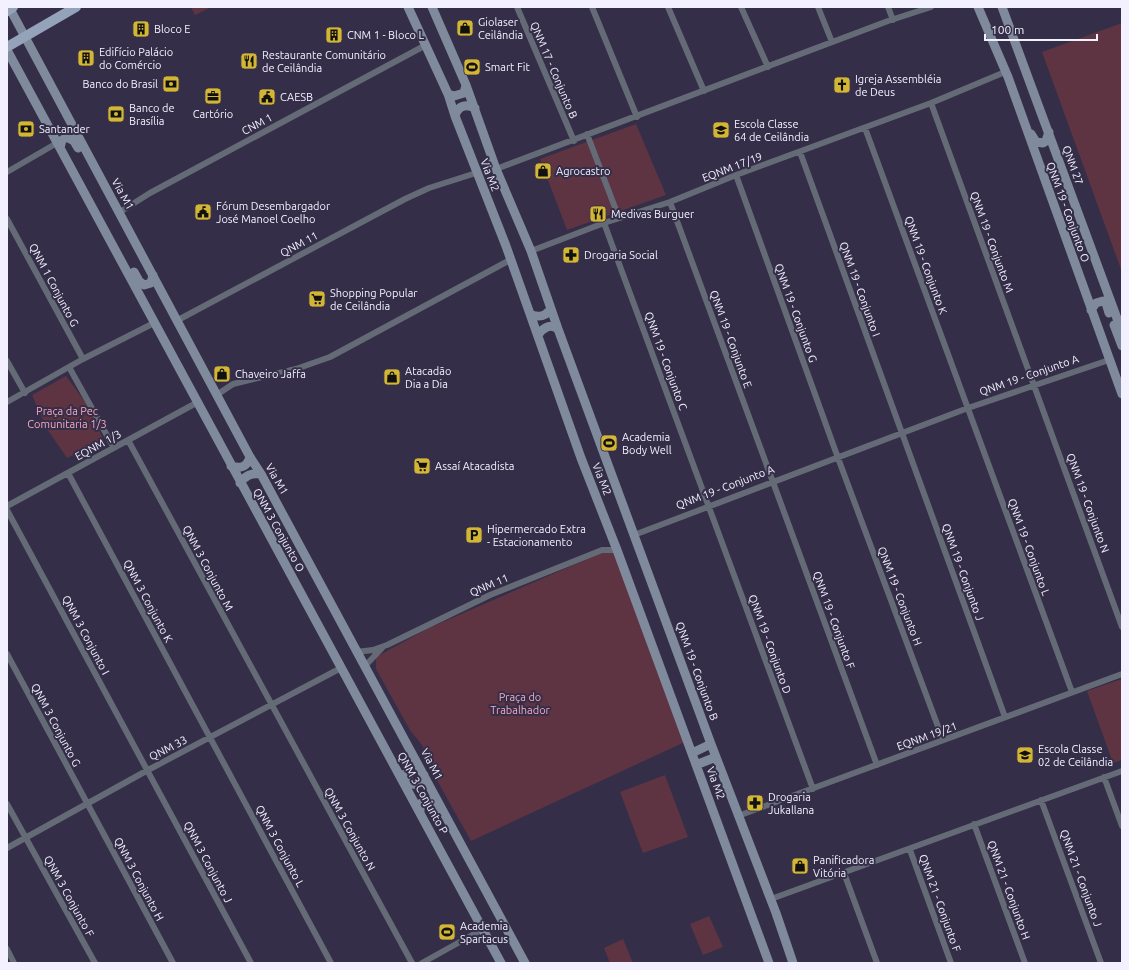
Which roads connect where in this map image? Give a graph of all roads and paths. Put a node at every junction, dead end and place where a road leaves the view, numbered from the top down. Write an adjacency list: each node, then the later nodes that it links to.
1 (76, 7): 15 (main road)
2 (408, 7): 17 (main road, Via M2)
3 (432, 7): 22 (main road, Via M2)
4 (517, 7): 32 (street, QNM 17 - Conjunto B)
5 (592, 7): 28 (street)
6 (668, 7): 23 (street)
7 (741, 7): 20 (street)
8 (818, 7): 16 (street)
9 (888, 7): 14 (street)
10 (931, 7): 14 (street)
11 (978, 7): 21 (main road)
12 (1002, 7): 30 (main road, QNM 27)
13 (10, 8): 15 (main road, Via M1)
14 (893, 20): 16 (street)
15 (26, 37): 18 (main road); 39 (main road, Via M1)
16 (832, 42): 20 (street)
17 (426, 45): 24 (main road, Via M2); 41 (street, CNM 1)
18 (7, 47)
19 (7, 50): 33 (main road)
20 (768, 67): 23 (street)
21 (1007, 75): 25 (street, EQNM 17/19); 30 (main road); 50 (main road, QNM 19 - Conjunto O)
22 (466, 85): 24 (main road); 26 (main road, Via M2)
23 (704, 91): 28 (street)
24 (448, 94): 27 (main road, Via M2)
25 (931, 104): 29 (street, EQNM 17/19); 63 (street, QNM 19 - Conjunto M)
26 (475, 108): 27 (main road); 35 (main road, Via M2)
27 (455, 116): 37 (main road, Via M2)
28 (637, 117): 31 (street)
29 (865, 128): 34 (street, EQNM 17/19); 69 (street, QNM 19 - Conjunto K)
30 (1049, 132): 55 (main road, QNM 27)
31 (587, 134): 32 (street); 42 (street)
32 (574, 141): 35 (street)
33 (59, 146): 36 (street); 39 (main road); 45 (main road)
34 (800, 152): 38 (street, EQNM 17/19); 70 (street, QNM 19 - Conjunto I)
35 (496, 169): 46 (main road, Via M2)
36 (7, 172)
37 (476, 173): 47 (main road, Via M2); 52 (street, QNM 11)
38 (736, 175): 40 (street, EQNM 17/19); 74 (street, QNM 19 - Conjunto G)
39 (104, 184): 41 (main road, Via M1)
40 (670, 202): 42 (street, EQNM 17/19); 78 (street, QNM 19 - Conjunto E)
41 (120, 212): 48 (main road, Via M1)
42 (619, 218): 44 (street, EQNM 17/19)
43 (7, 220): 58 (street, QNM 1 Conjunto G)
44 (604, 223): 46 (street, EQNM 17/19); 81 (street, QNM 19 - Conjunto C)
45 (110, 241): 48 (main road); 53 (main road)
46 (531, 251): 49 (main road)
47 (510, 260): 51 (main road, Via M2); 65 (street)
48 (153, 275): 52 (main road, Via M1)
49 (551, 309): 51 (main road); 54 (main road)
50 (1091, 310): 57 (main road); 60 (main road, QNM 19 - Conjunto O)
51 (530, 314): 56 (main road, Via M2)
52 (178, 320): 65 (main road, Via M1)
53 (154, 323): 58 (street); 68 (main road)
54 (558, 329): 56 (main road); 83 (main road)
55 (1122, 332)
56 (538, 335): 84 (main road, Via M2)
57 (1122, 346)
58 (83, 359): 61 (street)
59 (7, 361): 64 (street)
60 (1110, 361): 62 (main road); 63 (street, QNM 19 - Conjunto A); 66 (main road)
61 (69, 367): 64 (street); 72 (street)
62 (1122, 381)
63 (1034, 387): 69 (street, QNM 19 - Conjunto A); 87 (street, QNM 19 - Conjunto N)
64 (24, 393): 67 (street)
65 (218, 394): 73 (main road, Via M1)
66 (1122, 394)
67 (7, 402)
68 (198, 402): 71 (street, EQNM 1/3); 75 (main road, QNM 3 Conjunto O)
69 (968, 408): 70 (street, QNM 19 - Conjunto A); 94 (street, QNM 19 - Conjunto L)
70 (902, 434): 74 (street, QNM 19 - Conjunto A); 96 (street, QNM 19 - Conjunto J)
71 (128, 440): 72 (street, EQNM 1/3); 95 (street, QNM 3 Conjunto M)
72 (114, 448): 76 (street, EQNM 1/3)
73 (250, 457): 75 (main road); 77 (main road, Via M1)
74 (838, 458): 78 (street, QNM 19 - Conjunto A); 98 (street, QNM 19 - Conjunto H)
75 (232, 466): 79 (main road, QNM 3 Conjunto O)
76 (68, 473): 80 (street, EQNM 1/3); 97 (street, QNM 3 Conjunto K)
77 (261, 474): 79 (main road); 89 (main road, Via M1)
78 (772, 482): 81 (street, QNM 19 - Conjunto A); 104 (street, QNM 19 - Conjunto F)
79 (240, 483): 92 (main road, QNM 3 Conjunto O)
80 (7, 506)
81 (708, 506): 83 (street, QNM 19 - Conjunto A); 109 (street, QNM 19 - Conjunto D)
82 (7, 510): 105 (street, QNM 3 Conjunto I)
83 (634, 535): 99 (main road, QNM 19 - Conjunto B)
84 (611, 536): 85 (street); 86 (main road, Via M2)
85 (602, 550): 86 (street, QNM 11); 88 (street, QNM 11)
86 (617, 550): 101 (main road, Via M2)
87 (1122, 627)
88 (387, 645): 89 (street, QNM 11); 91 (street, QNM 11)
89 (356, 652): 91 (main road, Via M1)
90 (7, 654): 112 (street, QNM 3 Conjunto G)
91 (364, 666): 107 (main road, Via M1)
92 (341, 668): 95 (street, QNM 33); 100 (main road, QNM 3 Conjunto P)
93 (1122, 674): 94 (street, EQNM 19/21)
94 (1072, 692): 96 (street, EQNM 19/21)
95 (270, 705): 97 (street, QNM 33); 131 (street, QNM 3 Conjunto N)
96 (1005, 717): 98 (street, EQNM 19/21)
97 (210, 738): 105 (street, QNM 33); 130 (street, QNM 3 Conjunto L)
98 (944, 740): 104 (street, EQNM 19/21)
99 (711, 744): 101 (main road); 102 (main road, QNM 19 - Conjunto B)
100 (386, 752): 107 (main road); 113 (main road, QNM 3 Conjunto P)
101 (692, 753): 103 (main road, Via M2)
102 (716, 757): 103 (main road); 114 (main road, QNM 19 - Conjunto B)
103 (696, 764): 135 (main road, Via M2)
104 (877, 765): 109 (street, EQNM 19/21)
105 (148, 770): 112 (street, QNM 33); 129 (street, QNM 3 Conjunto J)
106 (1122, 771): 108 (street)
107 (424, 775): 115 (main road, Via M1)
108 (1104, 777): 110 (street); 117 (street)
109 (813, 789): 114 (street, EQNM 19/21)
110 (1041, 800): 116 (street); 139 (street, QNM 21 - Conjunto J)
111 (7, 804): 118 (street, QNM 3 Conjunto F)
112 (87, 804): 118 (street, QNM 33); 128 (street, QNM 3 Conjunto H)
113 (420, 812): 115 (main road); 123 (main road, QNM 3 Conjunto P)
114 (738, 816): 122 (main road)
115 (448, 820): 134 (main road, Via M1)
116 (974, 824): 120 (street); 138 (street, QNM 21 - Conjunto H)
117 (1122, 826)
118 (26, 838): 119 (street, QNM 33); 127 (street, QNM 3 Conjunto F)
119 (7, 848)
120 (910, 850): 121 (street); 137 (street, QNM 21 - Conjunto F)
121 (844, 873): 122 (street); 136 (street)
122 (771, 899): 125 (main road)
123 (482, 929): 132 (street); 133 (main road)
124 (7, 949): 126 (street)
125 (791, 962)
126 (14, 963)
127 (95, 963)
128 (173, 963)
129 (250, 963)
130 (331, 963)
131 (412, 963)
132 (422, 963)
133 (501, 963)
134 (525, 963)
135 (769, 963)
136 (877, 963)
137 (951, 963)
138 (1025, 963)
139 (1101, 963)

